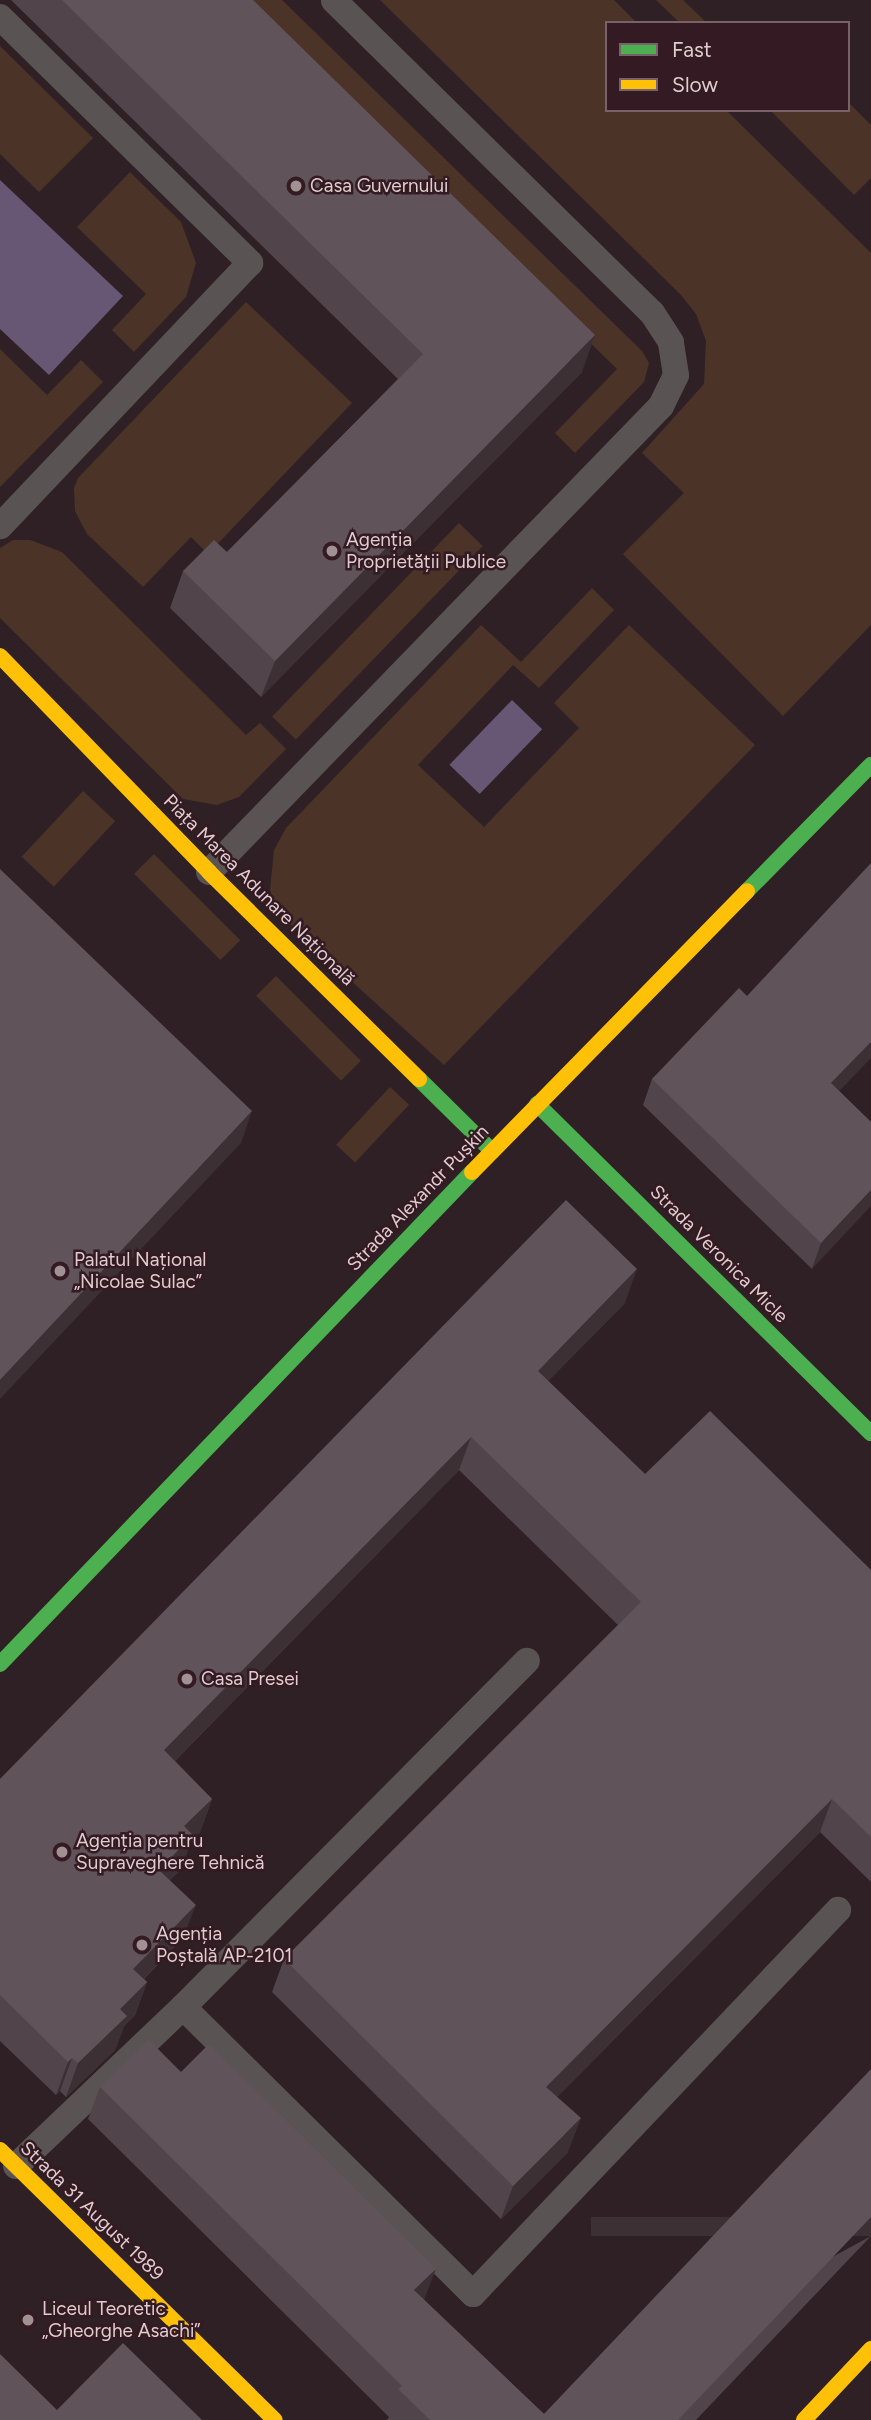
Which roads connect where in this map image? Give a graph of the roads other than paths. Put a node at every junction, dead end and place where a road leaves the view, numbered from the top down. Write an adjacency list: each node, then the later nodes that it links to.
1 (334, 0): 6 (lane)
2 (0, 17): 3 (lane)
3 (0, 526)
4 (0, 656): 6 (street, Piața Marea Adunare Națională)
5 (871, 765): 7 (street, Strada Alexandr Pușkin)
6 (209, 872): 8 (street, Piața Marea Adunare Națională)
7 (537, 1104): 8 (street, Strada Alexandr Pușkin); 9 (street, Strada Veronica Micle)
8 (492, 1151): 11 (street, Strada Alexandr Pușkin)
9 (871, 1433)
10 (527, 1661): 13 (lane)
11 (0, 1664)
12 (838, 1910): 13 (lane)
13 (183, 2007): 14 (lane)
14 (8, 2158): 16 (street, Strada 31 August 1989)
15 (871, 2349): 17 (street)
16 (275, 2420)
17 (804, 2420)

